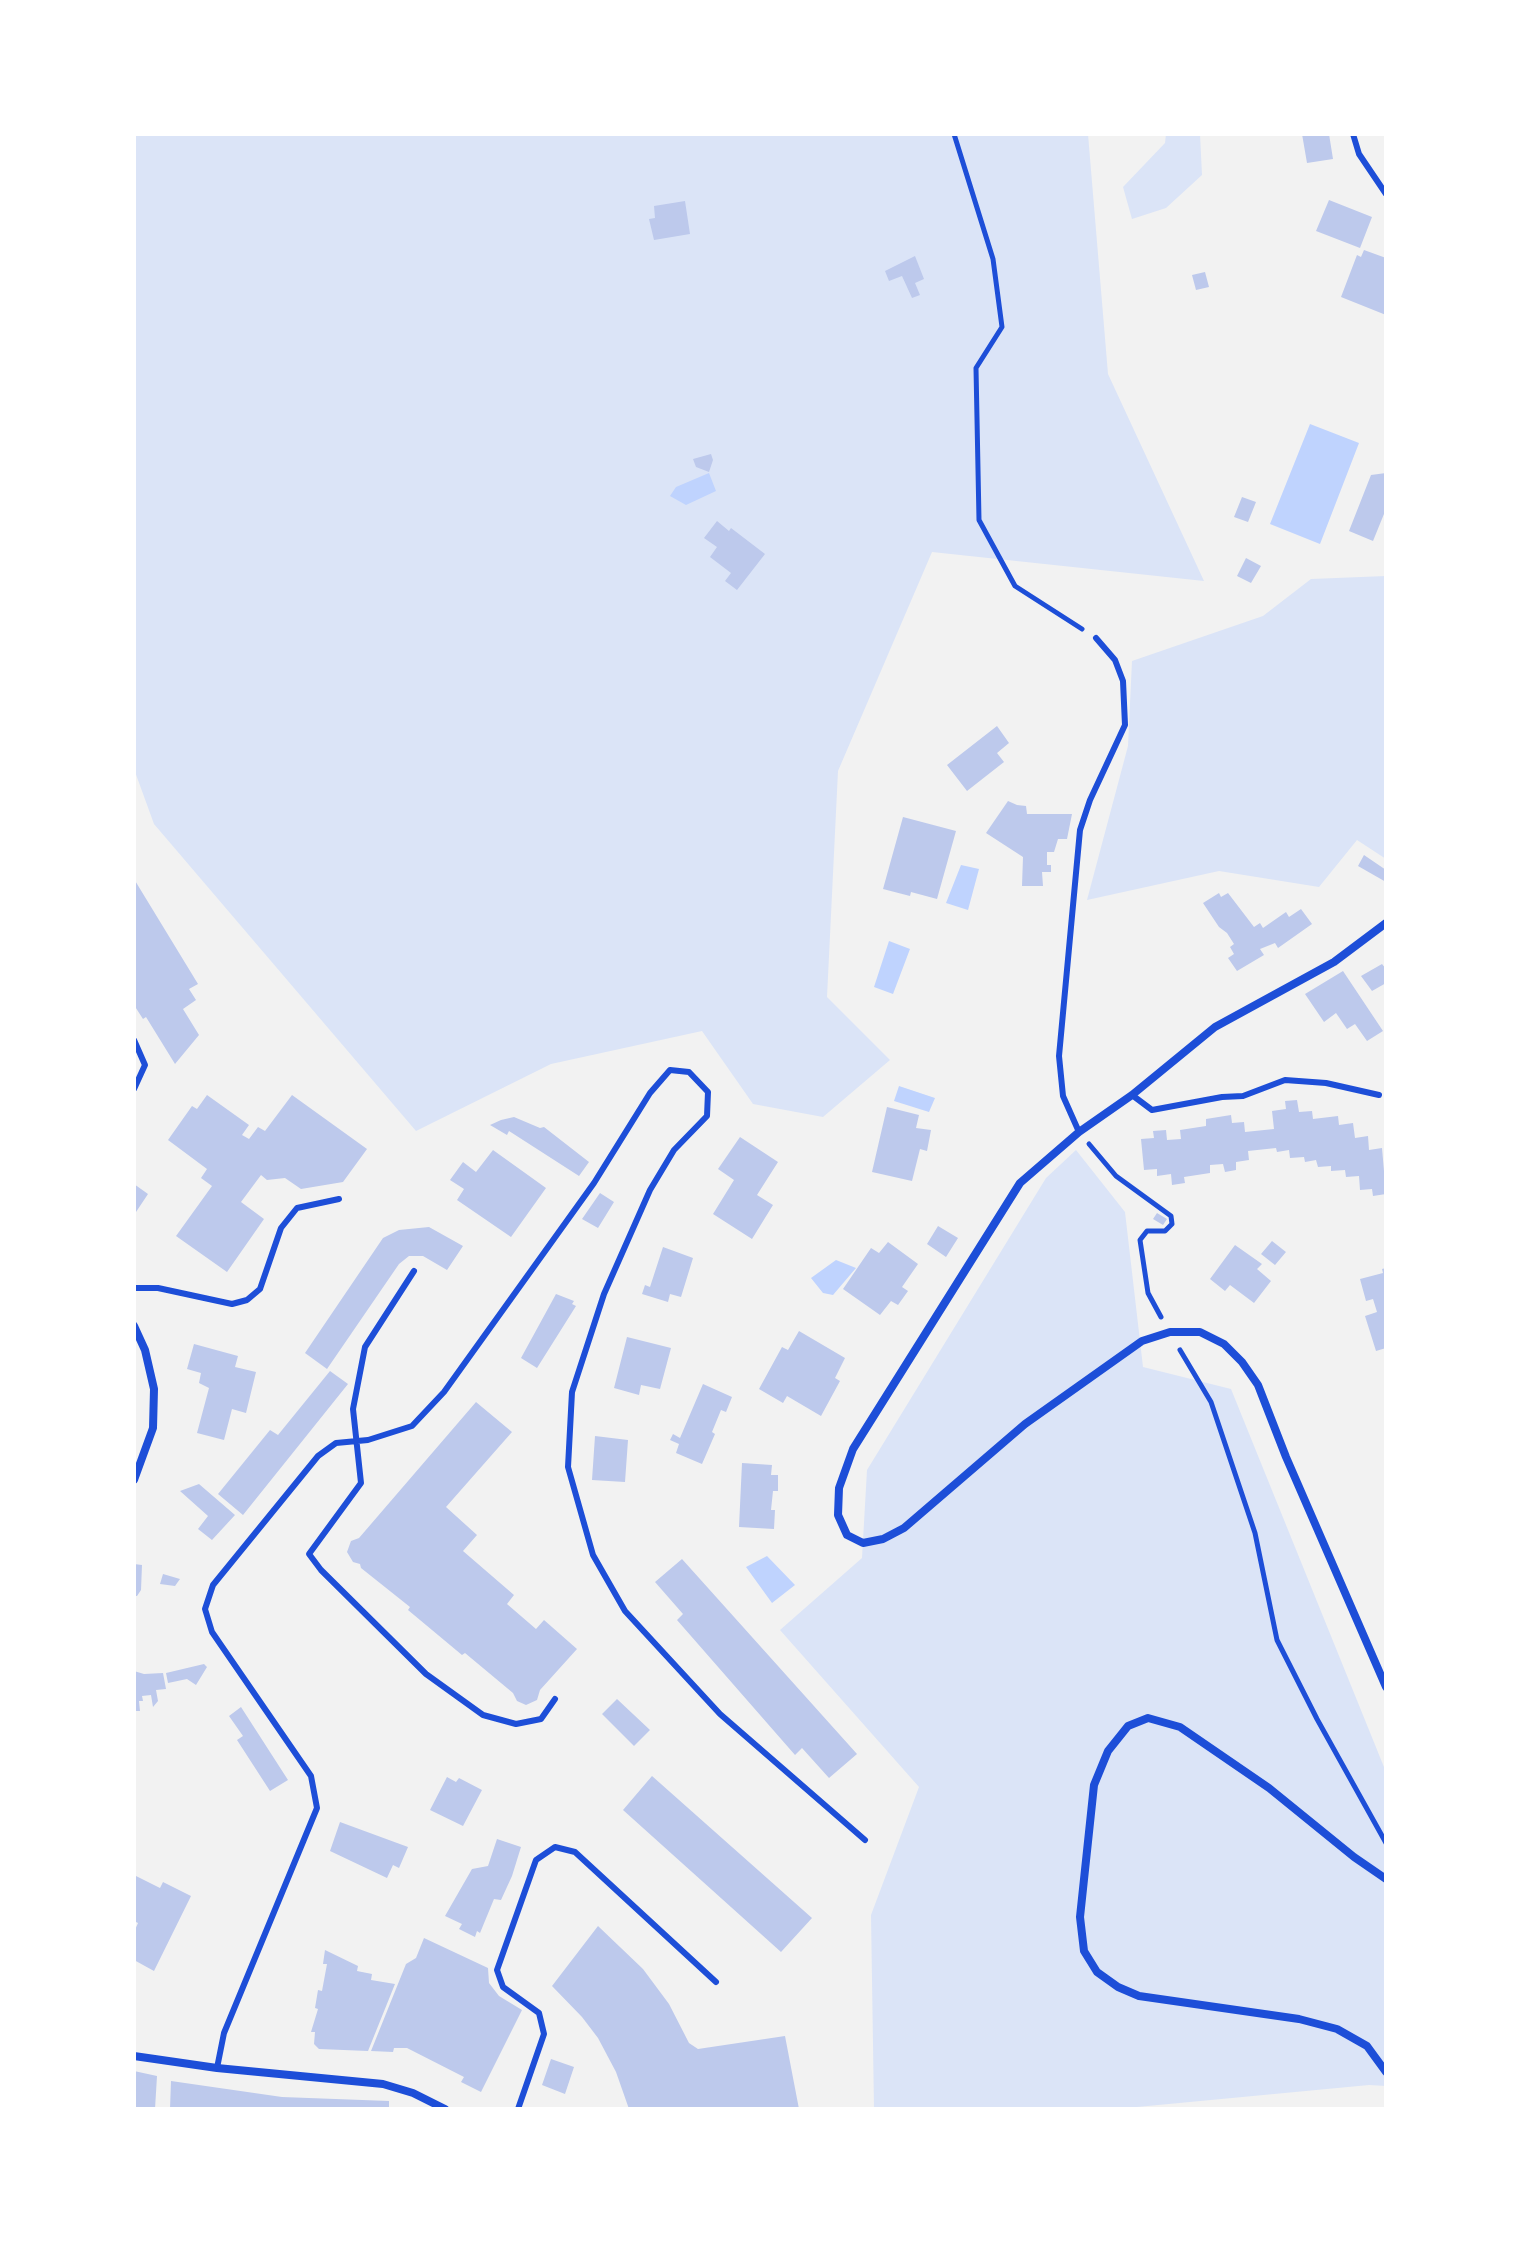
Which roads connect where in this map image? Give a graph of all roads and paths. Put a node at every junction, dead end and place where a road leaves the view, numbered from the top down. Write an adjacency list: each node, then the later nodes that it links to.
1 (954, 134): 4 (path)
2 (1353, 134): 3 (lane)
3 (1386, 194)
4 (1096, 638): 10 (lane)
5 (1386, 923): 8 (street)
6 (134, 1040): 7 (lane)
7 (134, 1089)
8 (1132, 1095): 9 (lane); 10 (street)
9 (1379, 1095)
10 (1079, 1132): 15 (path); 15 (street)
11 (339, 1199): 13 (lane)
12 (414, 1271): 16 (lane)
13 (134, 1288)
14 (134, 1326): 17 (street)
15 (1170, 1332): 18 (street); 21 (path)
16 (359, 1441): 19 (lane); 20 (lane); 25 (lane)
17 (134, 1480)
18 (1386, 1687)
19 (555, 1699)
20 (865, 1840)
21 (1386, 1843)
22 (1386, 1879): 26 (street)
23 (716, 1982): 28 (lane)
24 (134, 2056): 25 (street)
25 (217, 2068): 27 (street)
26 (1386, 2072)
27 (445, 2109)
28 (518, 2109)

